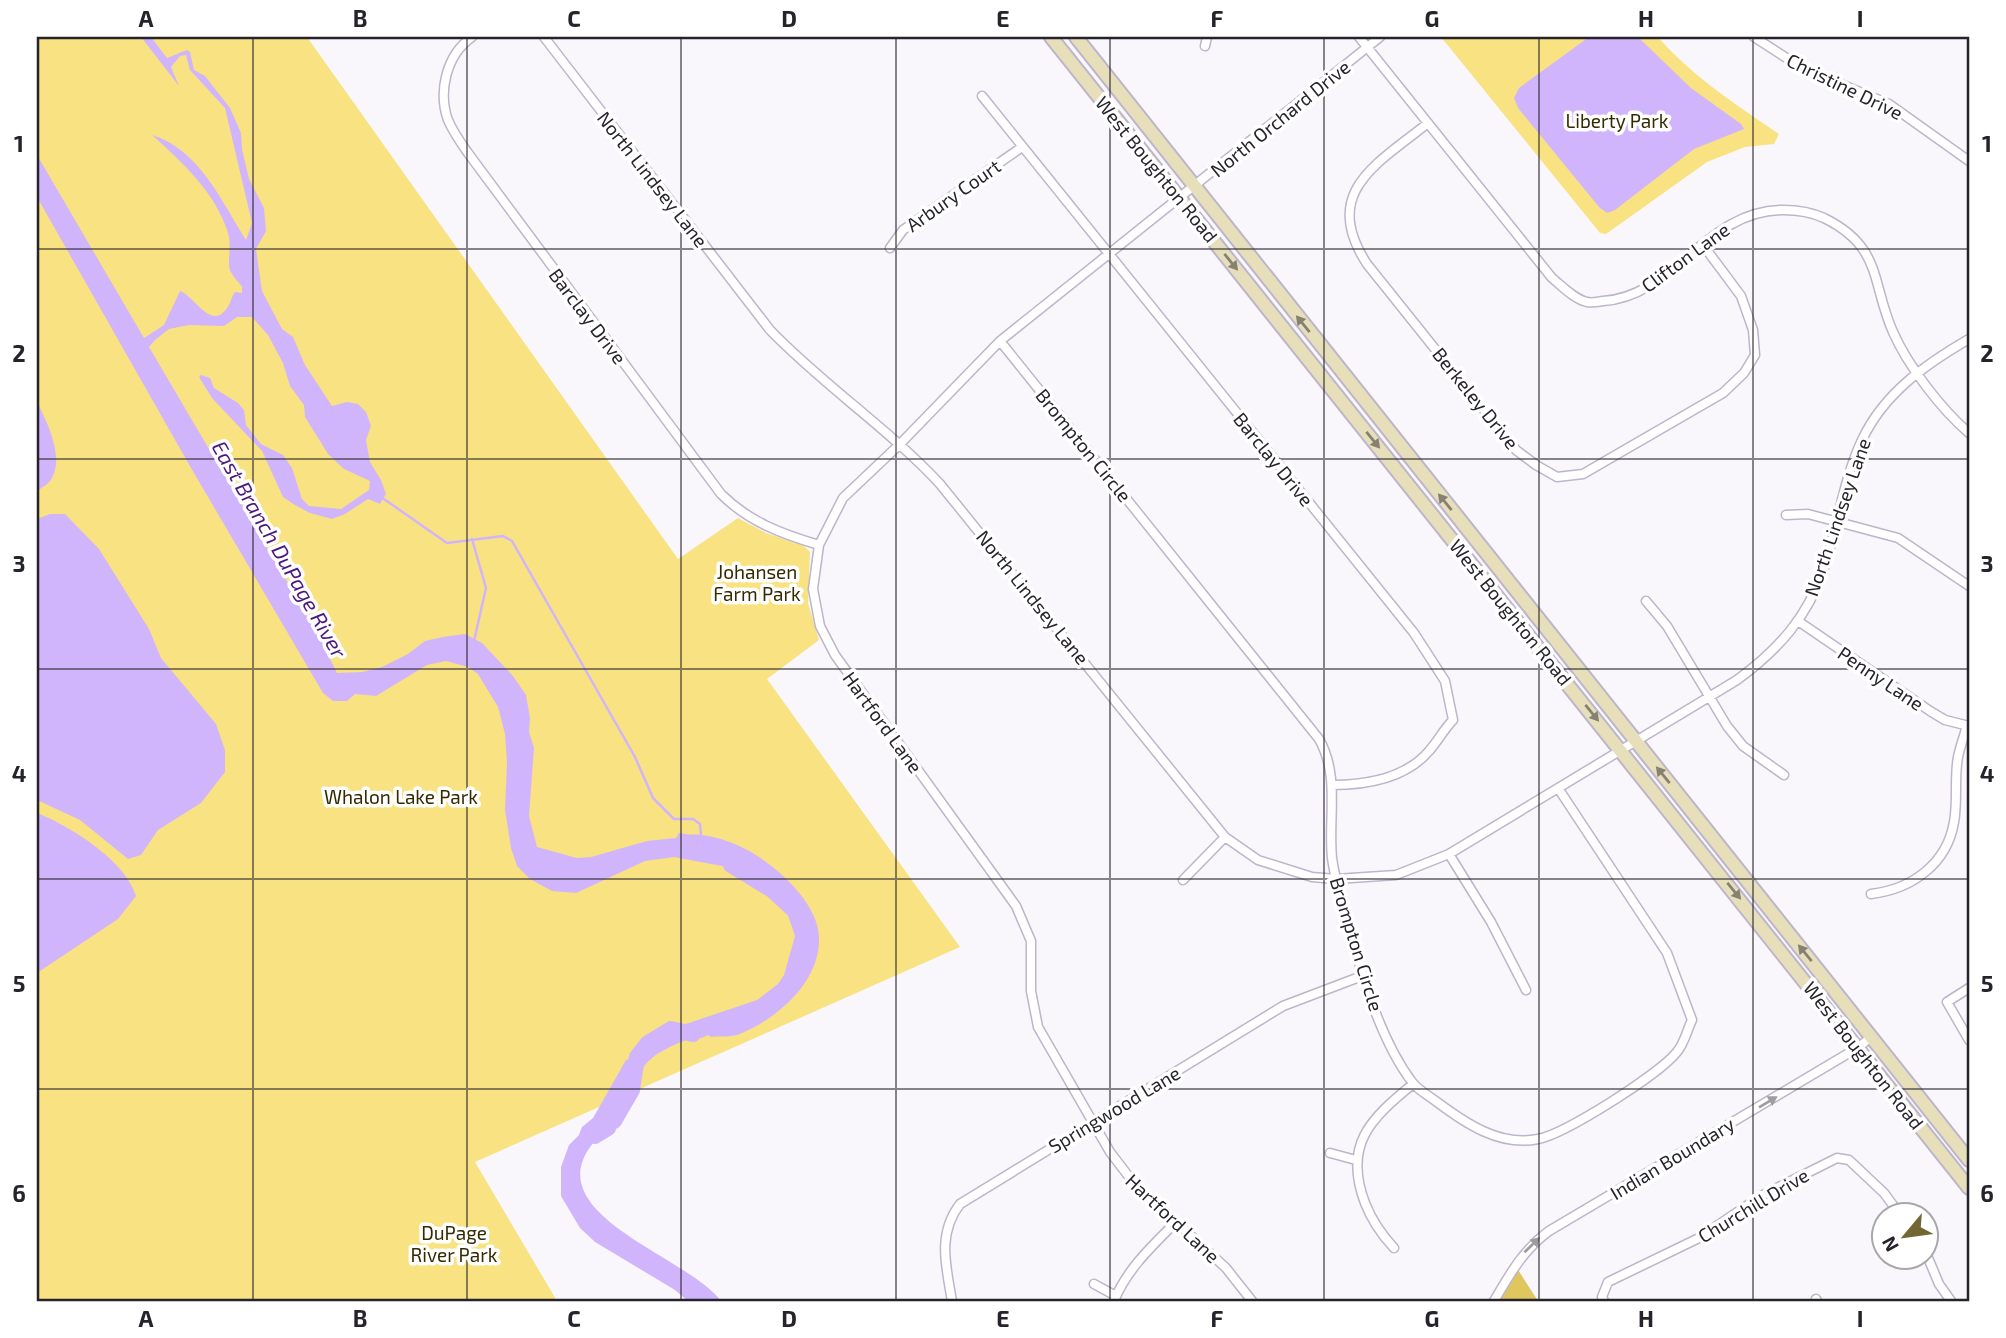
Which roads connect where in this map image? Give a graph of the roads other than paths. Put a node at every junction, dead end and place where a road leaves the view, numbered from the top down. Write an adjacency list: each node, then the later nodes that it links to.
1 (472, 37): 27 (street, Barclay Drive)
2 (544, 37): 24 (street, North Lindsey Lane)
3 (1051, 37): 16 (main road, West Boughton Road)
4 (1076, 37): 15 (main road, West Boughton Road)
5 (1207, 37): 9 (street)
6 (1359, 37): 10 (street, Clifton Lane)
7 (1380, 37): 10 (street, North Orchard Drive)
8 (1754, 37): 14 (street, Christine Drive)
9 (1205, 47)
10 (1367, 47): 12 (street, Clifton Lane); 15 (street, North Orchard Drive)
11 (982, 96): 13 (street, Barclay Drive)
12 (1428, 123): 17 (street, Clifton Lane); 17 (street, Berkeley Drive)
13 (1022, 147): 18 (street, Arbury Court); 19 (street, Barclay Drive)
14 (1969, 161)
15 (1194, 187): 16 (street, North Orchard Drive); 33 (main road, West Boughton Road, one-way to 15)
16 (1180, 198): 19 (street, Hartford Lane); 34 (main road, West Boughton Road, one-way to 34)
17 (1703, 245): 22 (street, Clifton Lane)
18 (890, 248)
19 (1110, 254): 21 (street, Hartford Lane); 36 (street, Barclay Drive)
20 (1969, 339): 22 (street, North Lindsey Lane)
21 (1000, 341): 24 (street, Hartford Lane); 36 (street, Brompton Circle)
22 (1917, 372): 23 (street, Clifton Lane); 26 (street, North Lindsey Lane)
23 (1969, 433)
24 (900, 444): 27 (street, Hartford Lane); 38 (street, North Lindsey Lane)
25 (1786, 514): 26 (street)
26 (1836, 521): 28 (street); 30 (street, North Lindsey Lane)
27 (819, 545): 50 (street, Hartford Lane)
28 (1969, 586)
29 (1646, 601): 31 (street)
30 (1798, 621): 31 (street, North Lindsey Lane); 32 (street, Penny Lane)
31 (1708, 697): 33 (street, North Lindsey Lane); 35 (street)
32 (1968, 726): 42 (street)
33 (1635, 741): 34 (street, North Lindsey Lane); 46 (main road, West Boughton Road, one-way to 33)
34 (1621, 750): 37 (street, North Lindsey Lane); 48 (main road, West Boughton Road, one-way to 48)
35 (1784, 775)
36 (1332, 785): 41 (street, Brompton Circle)
37 (1558, 788): 39 (street, North Lindsey Lane); 49 (street, Brompton Circle)
38 (1226, 837): 40 (street); 41 (street, North Lindsey Lane)
39 (1448, 854): 41 (street, North Lindsey Lane); 45 (street)
40 (1183, 880)
41 (1336, 880): 43 (street, Brompton Circle)
42 (1871, 894)
43 (1362, 976): 49 (street, Brompton Circle); 50 (street, Springwood Lane)
44 (1969, 988): 47 (street)
45 (1526, 990)
46 (1872, 1036): 48 (street, Indian Boundary); 53 (main road, West Boughton Road)
47 (1969, 1040)
48 (1859, 1047): 54 (main road, West Boughton Road); 63 (street, Indian Boundary, one-way to 48)
49 (1413, 1084): 52 (street)
50 (1093, 1122): 56 (street, Hartford Lane); 61 (street, Springwood Lane)
51 (1330, 1153): 52 (street)
52 (1356, 1160): 57 (street)
53 (1969, 1160)
54 (1969, 1188)
55 (1891, 1202): 64 (street, Churchill Drive)
56 (1176, 1222): 60 (street); 62 (street, Hartford Lane)
57 (1394, 1248)
58 (1934, 1272): 65 (street)
59 (1094, 1284): 60 (street)
60 (1115, 1299)
61 (952, 1301)
62 (1252, 1301)
63 (1493, 1301)
64 (1604, 1301)
65 (1951, 1301)

